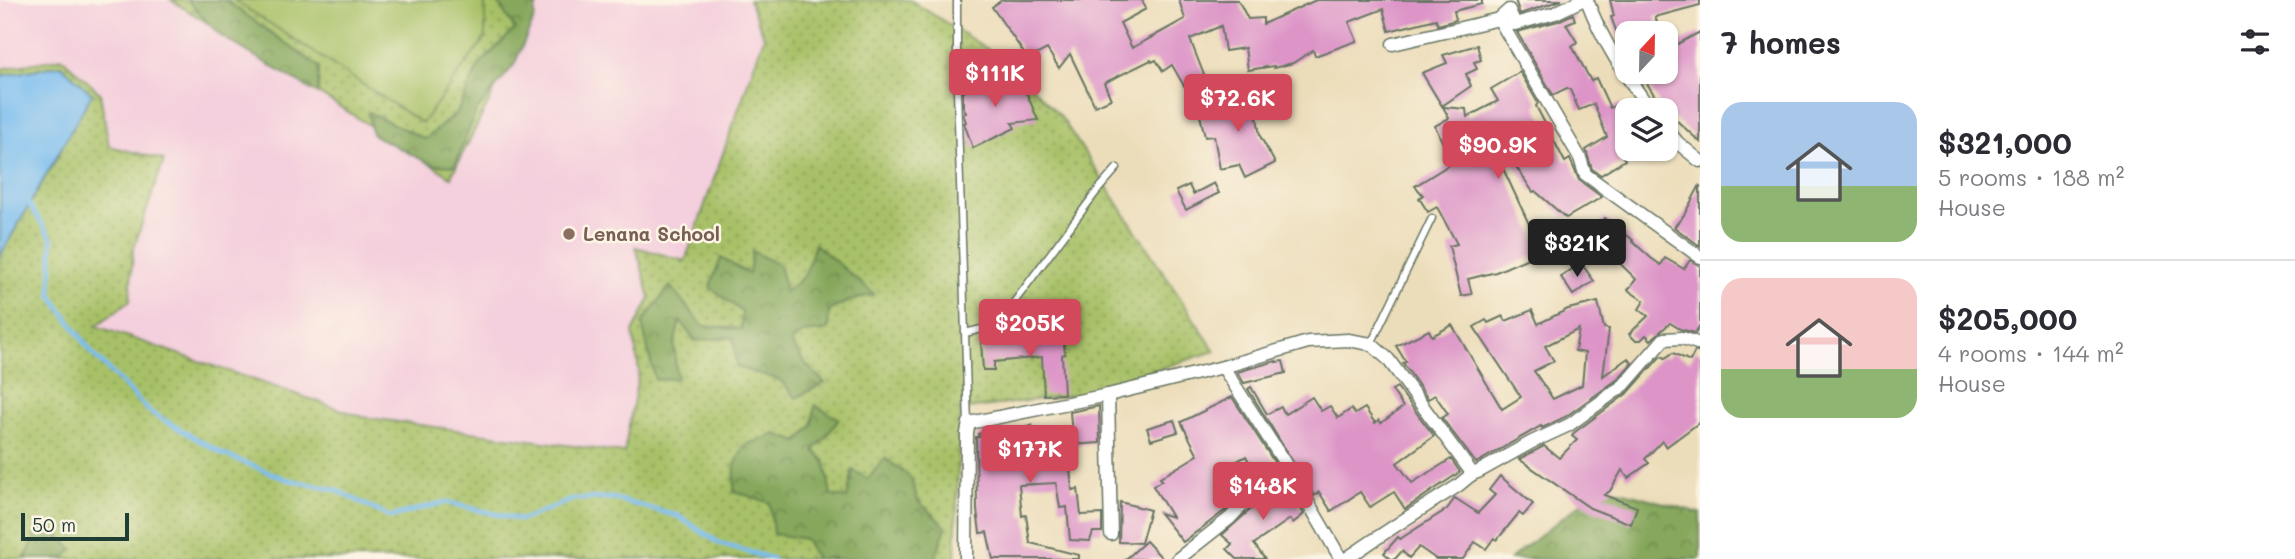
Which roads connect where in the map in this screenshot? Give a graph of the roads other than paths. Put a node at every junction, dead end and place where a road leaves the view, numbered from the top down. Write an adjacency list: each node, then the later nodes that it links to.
1 (957, 0): 11 (lane)
2 (1585, 0): 3 (street); 5 (street)
3 (1505, 10): 4 (street); 10 (street)
4 (1393, 44)
5 (1642, 98)
6 (1678, 143): 7 (street)
7 (1700, 161)
8 (1117, 169): 11 (lane)
9 (1432, 218): 12 (lane)
10 (1700, 257)
11 (965, 333): 16 (lane)
12 (1371, 344): 14 (street); 18 (street)
13 (1700, 344): 18 (street)
14 (1223, 367): 15 (street); 17 (street)
15 (1108, 395): 16 (street); 19 (street)
16 (968, 424): 20 (street)
17 (1287, 468): 21 (street); 22 (street)
18 (1472, 474): 22 (street)
19 (1111, 534)
20 (966, 559)
21 (1178, 559)
22 (1344, 559)

